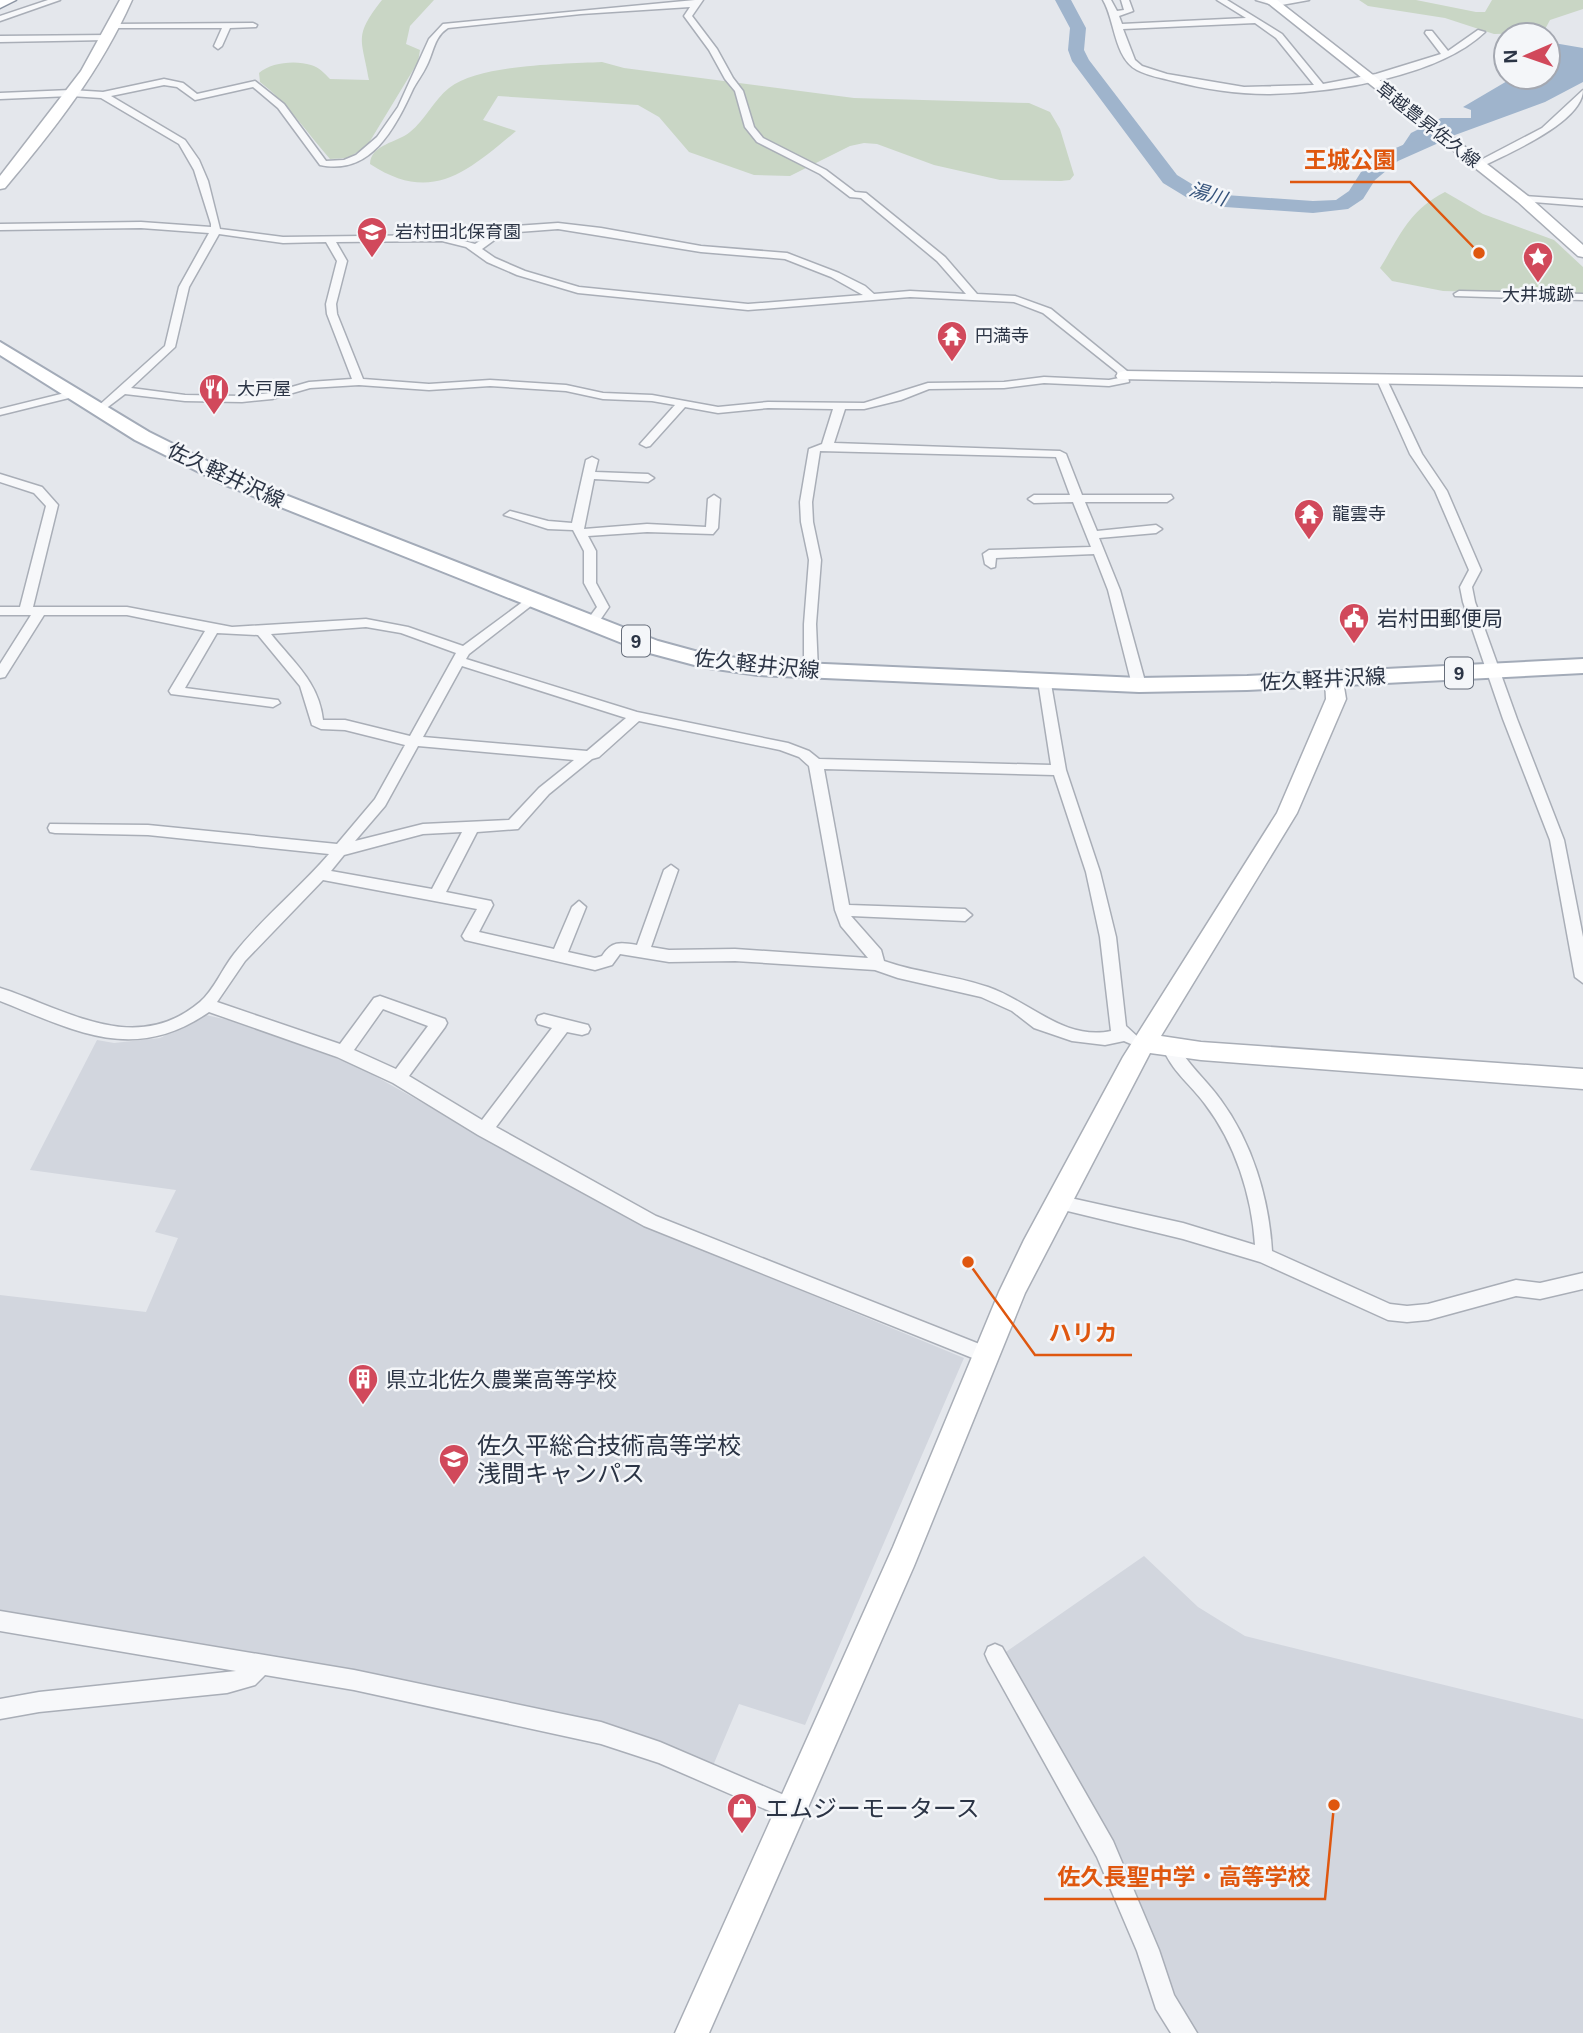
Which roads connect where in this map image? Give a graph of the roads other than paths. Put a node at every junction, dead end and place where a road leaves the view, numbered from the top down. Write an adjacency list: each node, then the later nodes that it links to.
1 (8, 0): 11 (highway)
2 (56, 0): 13 (street)
3 (127, 0): 18 (street)
4 (1107, 0): 12 (street)
5 (1125, 0): 12 (street)
6 (1221, 0): 14 (street)
7 (1260, 0): 10 (street)
8 (1305, 0): 10 (street)
9 (698, 2): 28 (street); 42 (street)
10 (1273, 2): 24 (street, 草越豊昇佐久線)
11 (0, 3)
12 (1115, 14): 17 (street)
13 (0, 19)
14 (1257, 20): 17 (street); 25 (street)
15 (227, 26): 16 (street); 18 (street); 22 (street)
16 (253, 26)
17 (1118, 27): 25 (street)
18 (110, 32): 21 (street); 26 (street)
19 (1481, 32): 23 (street)
20 (1429, 33): 23 (street)
21 (0, 39)
22 (218, 46)
23 (1446, 54): 24 (street)
24 (1367, 77): 25 (street); 30 (street, 草越豊昇佐久線)
25 (1319, 85)
26 (71, 93): 28 (street); 29 (street); 31 (street)
27 (1583, 93): 30 (street)
28 (103, 95): 35 (street)
29 (0, 96)
30 (1476, 163): 32 (street, 草越豊昇佐久線)
31 (0, 185)
32 (1523, 199): 33 (street); 38 (street, 草越豊昇佐久線)
33 (1583, 203)
34 (0, 226): 35 (street)
35 (215, 232): 36 (street); 48 (street)
36 (332, 237): 37 (street); 46 (street)
37 (476, 248): 40 (street); 40 (street)
38 (1583, 253)
39 (1459, 294): 41 (street)
40 (871, 297): 42 (street)
41 (1583, 297)
42 (975, 298): 44 (street)
43 (0, 347): 49 (main road, 佐久軽井沢線 / 9)
44 (1124, 376): 45 (street); 51 (street)
45 (1382, 380): 47 (street); 80 (street)
46 (359, 382): 48 (street); 50 (street)
47 (1583, 382)
48 (122, 390): 52 (street)
49 (73, 394): 52 (main road, 佐久軽井沢線 / 9); 53 (street)
50 (681, 405): 51 (street); 54 (street)
51 (840, 406): 55 (street)
52 (100, 410): 70 (main road, 佐久軽井沢線 / 9)
53 (0, 412)
54 (647, 437)
55 (827, 446): 60 (street); 79 (street)
56 (592, 460): 57 (street)
57 (589, 475): 59 (street); 66 (street)
58 (0, 478): 71 (street)
59 (648, 478)
60 (1079, 498): 61 (street); 63 (street); 67 (street)
61 (1167, 498)
62 (714, 499): 66 (street)
63 (1034, 499)
64 (510, 515): 66 (street)
65 (1156, 529): 67 (street)
66 (580, 530): 74 (street)
67 (1091, 535): 68 (street)
68 (1098, 550): 69 (street); 84 (street)
69 (989, 555)
70 (532, 599): 74 (main road, 佐久軽井沢線 / 9); 77 (street)
71 (26, 610): 72 (street); 73 (street)
72 (41, 610): 75 (street); 81 (street)
73 (0, 611)
74 (591, 623): 79 (main road, 佐久軽井沢線 / 9)
75 (213, 629): 76 (street); 85 (street)
76 (264, 631): 77 (street); 87 (street)
77 (462, 656): 86 (street); 87 (street)
78 (1583, 666): 80 (main road, 佐久軽井沢線 / 9)
79 (811, 671): 83 (main road, 佐久軽井沢線 / 9)
80 (1492, 671): 82 (main road, 佐久軽井沢線 / 9); 103 (street)
81 (0, 674)
82 (1335, 679): 84 (main road, 佐久軽井沢線 / 9); 109 (street)
83 (1045, 681): 84 (main road, 佐久軽井沢線 / 9); 90 (street)
84 (1139, 685)
85 (273, 703)
86 (636, 716): 88 (street); 89 (street)
87 (414, 739): 88 (street); 93 (street)
88 (587, 757): 91 (street)
89 (816, 765): 90 (street); 98 (street)
90 (1059, 770): 109 (street)
91 (472, 827): 93 (street); 96 (street)
92 (55, 828): 93 (street)
93 (342, 850): 95 (street)
94 (671, 870): 100 (street)
95 (320, 874): 96 (street); 105 (street)
96 (437, 895): 101 (street)
97 (579, 907): 101 (street)
98 (842, 910): 99 (street); 102 (street)
99 (965, 915)
100 (642, 951): 101 (street); 102 (street)
101 (559, 956)
102 (876, 964): 109 (street)
103 (1583, 977)
104 (0, 994): 105 (street)
105 (206, 1005): 110 (street)
106 (544, 1020): 107 (street)
107 (563, 1025): 108 (street); 113 (street)
108 (582, 1030)
109 (1148, 1042): 112 (street); 114 (street); 115 (street)
110 (343, 1052): 111 (street); 111 (street)
111 (399, 1077): 113 (street)
112 (1583, 1079)
113 (484, 1130): 117 (street)
114 (1057, 1202): 115 (street); 117 (street)
115 (1264, 1255): 116 (street)
116 (1583, 1281)
117 (986, 1355): 122 (street)
118 (0, 1621): 120 (street)
119 (995, 1654): 124 (street)
120 (261, 1665): 121 (street); 122 (street)
121 (0, 1709)
122 (790, 1809): 123 (street)
123 (692, 2033)
124 (1185, 2033)

